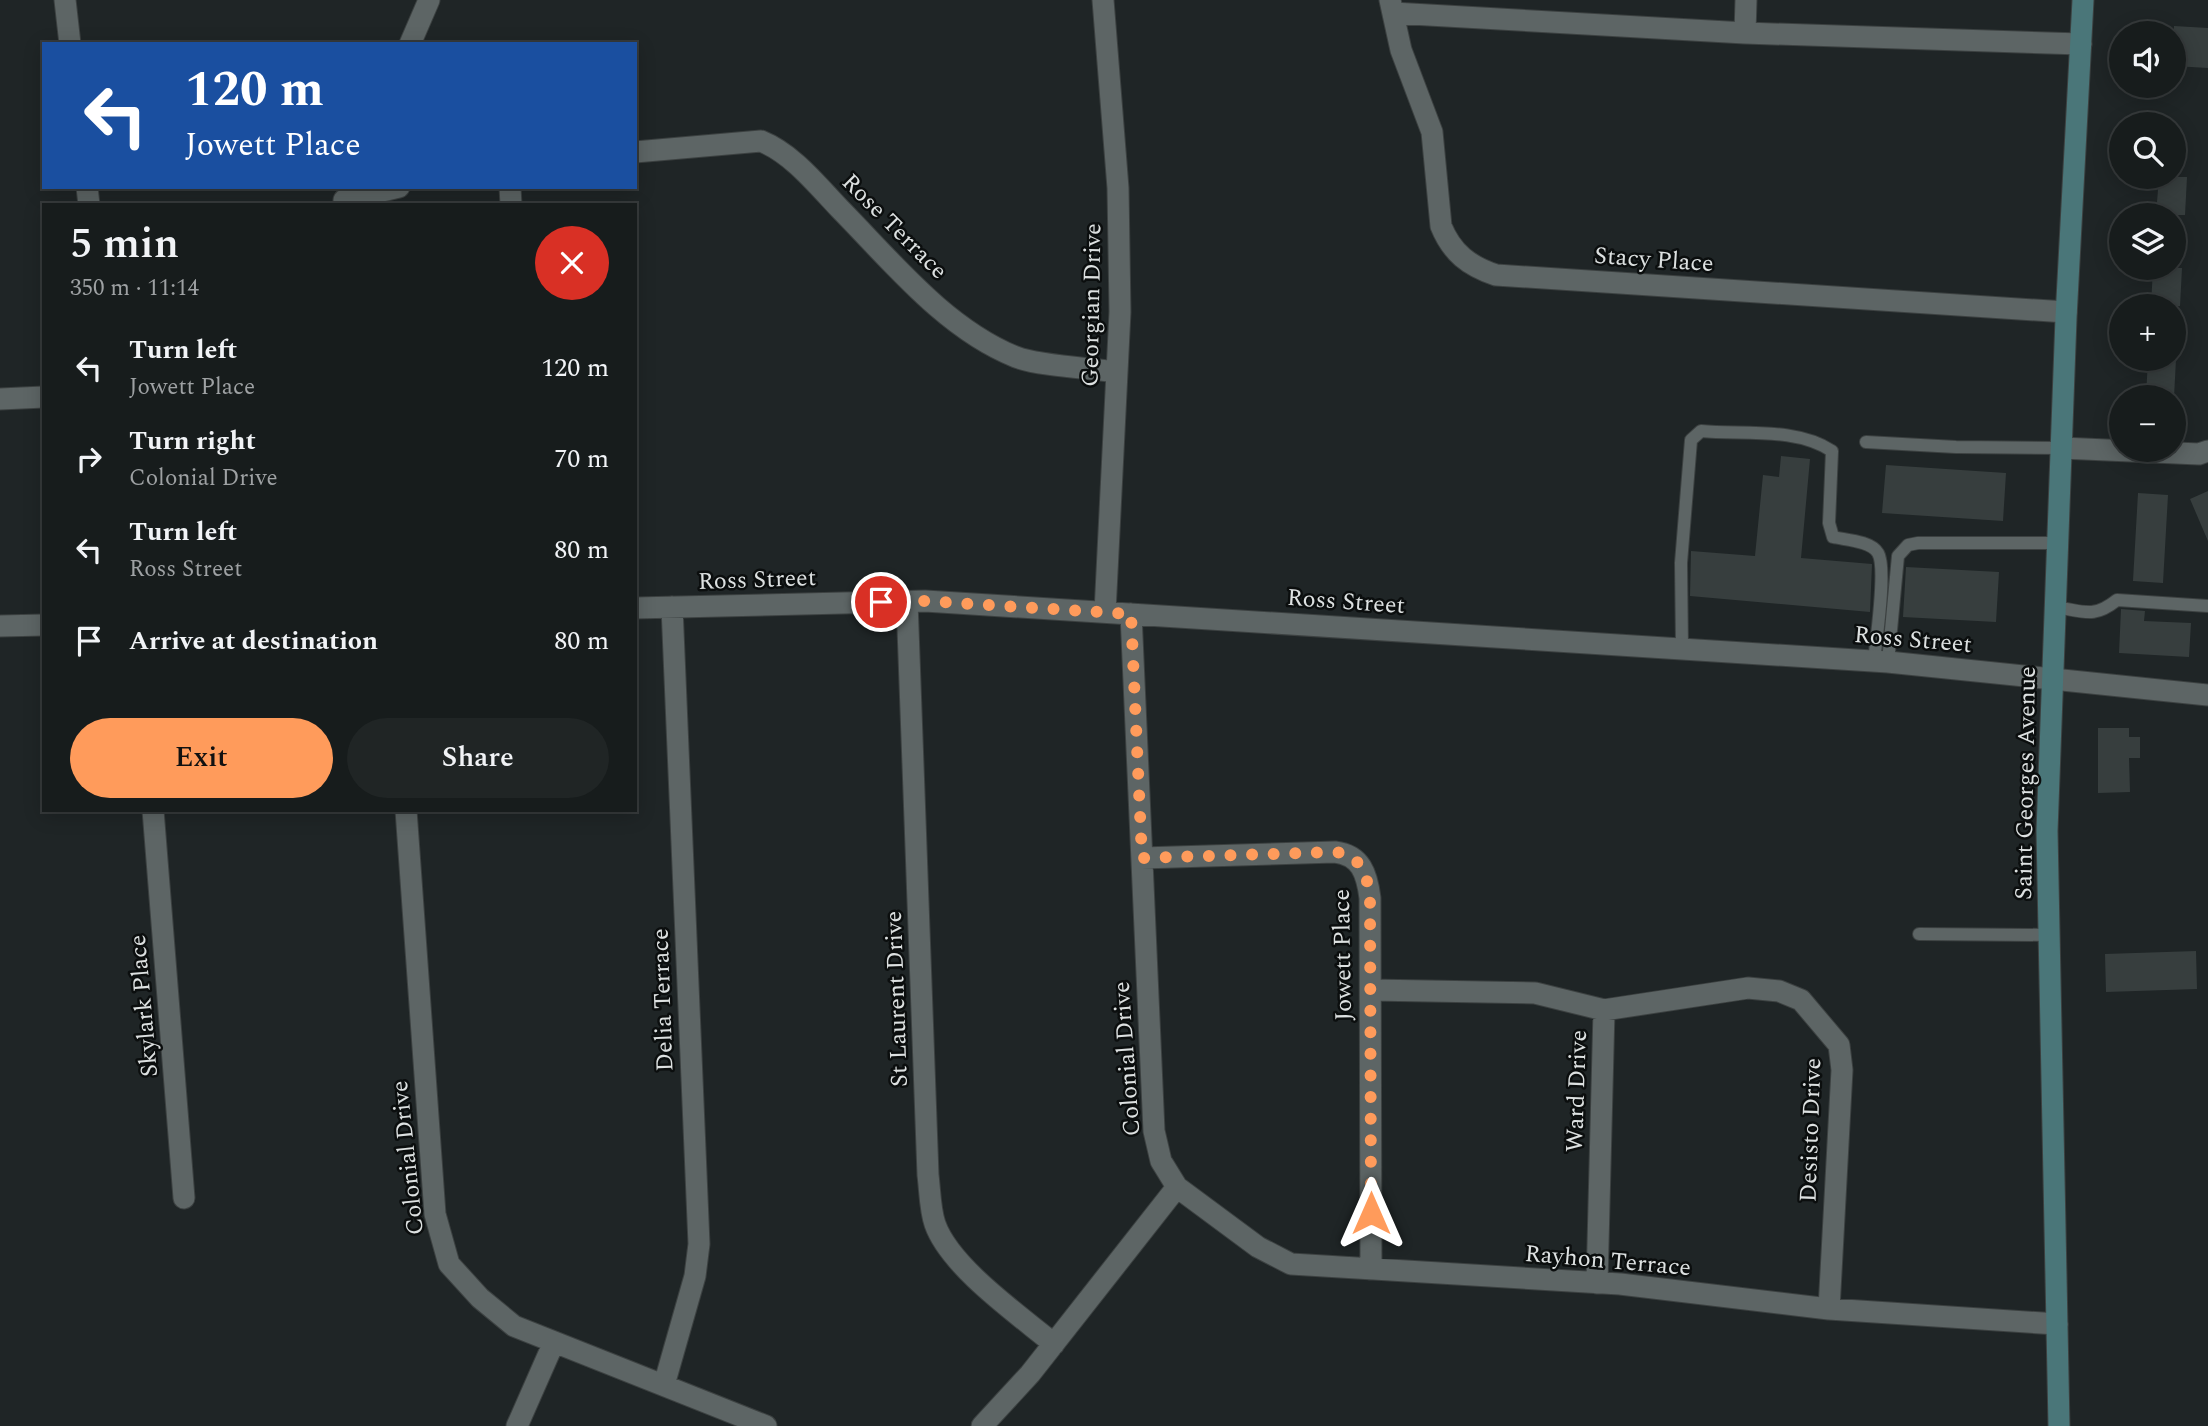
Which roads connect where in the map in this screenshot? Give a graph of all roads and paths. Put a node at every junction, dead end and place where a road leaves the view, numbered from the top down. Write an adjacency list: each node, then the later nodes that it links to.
1 (65, 0): 8 (street)
2 (429, 0): 9 (street)
3 (1103, 0): 15 (street, Georgian Drive)
4 (1746, 0): 7 (street)
5 (2083, 0): 10 (main road, Saint Georges Avenue)
6 (1391, 7): 7 (street); 14 (street, Stacy Place)
7 (1745, 33): 10 (street)
8 (70, 42)
9 (412, 42)
10 (2081, 44): 14 (main road, Saint Georges Avenue)
11 (637, 152): 15 (street, Rose Terrace)
12 (388, 189): 13 (street)
13 (345, 197)
14 (2066, 312): 19 (main road, Saint Georges Avenue)
15 (1117, 372): 27 (street, Georgian Drive)
16 (42, 397): 17 (street)
17 (0, 398)
18 (1866, 442): 19 (lane)
19 (2061, 448): 20 (street); 21 (main road, Saint Georges Avenue)
20 (2208, 451)
21 (2058, 543): 25 (main road, Saint Georges Avenue); 32 (lane)
22 (907, 601): 24 (street, Ross Street); 27 (street, Ross Street); 49 (street, St Laurent Drive)
23 (2208, 606): 25 (lane)
24 (672, 607): 26 (street, Ross Street); 50 (street, Delia Terrace)
25 (2055, 607): 33 (main road, Saint Georges Avenue)
26 (637, 608)
27 (1105, 612): 28 (street, Ross Street)
28 (1131, 614): 31 (street, Ross Street); 37 (street, Colonial Drive)
29 (42, 625): 30 (street)
30 (0, 626)
31 (1682, 649): 32 (street, Ross Street); 32 (lane)
32 (1881, 661): 33 (street, Ross Street)
33 (2053, 679): 34 (street, Ross Street); 39 (main road, Saint Georges Avenue)
34 (2208, 695)
35 (153, 812): 43 (street, Skylark Place)
36 (406, 812): 48 (street, Colonial Drive)
37 (1142, 858): 40 (street, Jowett Place); 42 (street, Colonial Drive)
38 (1919, 934): 39 (lane)
39 (2049, 935): 47 (main road, Saint Georges Avenue)
40 (1371, 990): 41 (street, Ward Drive); 44 (street, Jowett Place)
41 (1604, 1010): 45 (street, Ward Drive); 46 (street, Desisto Drive)
42 (1177, 1187): 44 (street, Rayhon Terrace); 49 (street)
43 (184, 1198)
44 (1371, 1269): 45 (street, Rayhon Terrace)
45 (1597, 1283): 46 (street, Rayhon Terrace)
46 (1829, 1309): 47 (street, Rayhon Terrace)
47 (2057, 1324): 54 (main road, Saint Georges Avenue)
48 (554, 1342): 50 (street, Colonial Drive); 51 (street)
49 (1054, 1344): 53 (street)
50 (664, 1385): 52 (street, Colonial Drive)
51 (517, 1426)
52 (766, 1426)
53 (982, 1426)
54 (2059, 1426)

